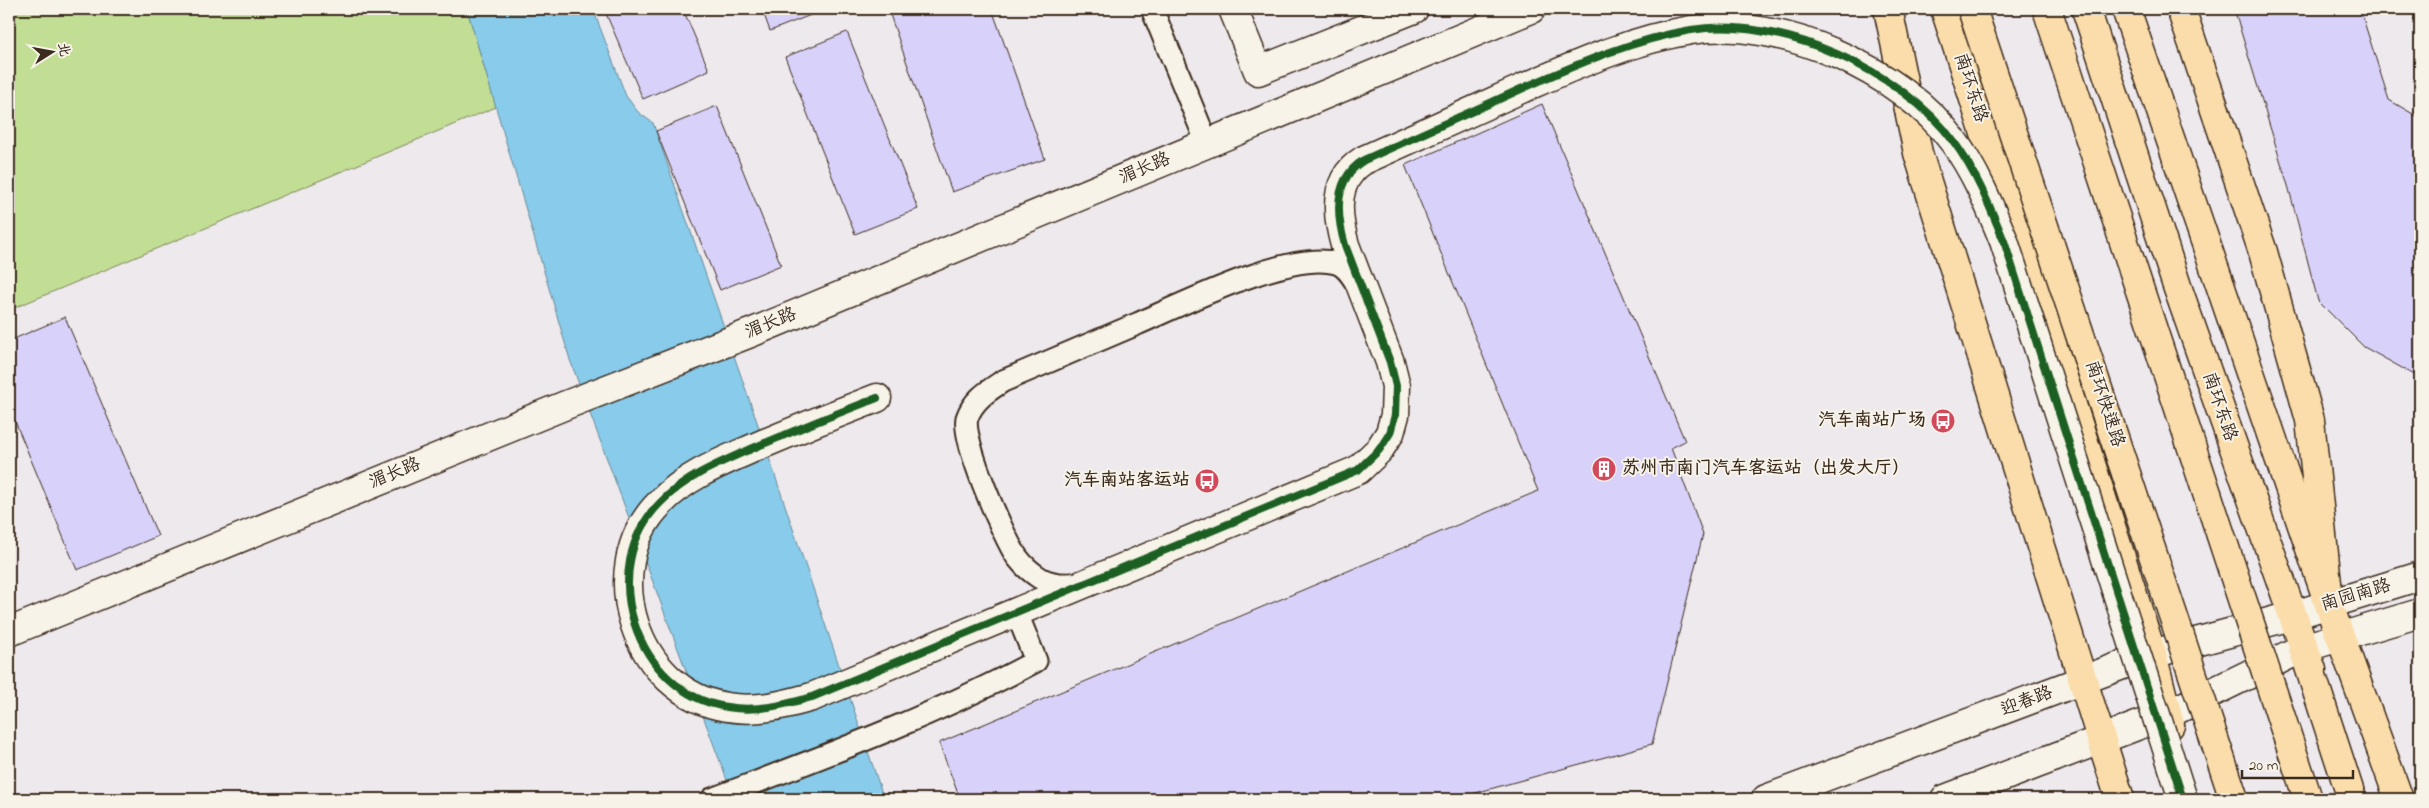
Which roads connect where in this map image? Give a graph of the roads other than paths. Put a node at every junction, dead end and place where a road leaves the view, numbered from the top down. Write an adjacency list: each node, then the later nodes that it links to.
1 (1152, 9): 12 (lane)
2 (1233, 9): 3 (street)
3 (1414, 9)
4 (1531, 9): 12 (street, 湄长路)
5 (1888, 9): 26 (main road)
6 (1945, 9): 25 (main road, 南环东路)
7 (1972, 9): 35 (main road, 南环快速路, bridge)
8 (2047, 9): 37 (main road, bridge)
9 (2086, 9): 20 (main road, 南环东路)
10 (2126, 9): 17 (main road)
11 (2181, 9): 17 (main road)
12 (1206, 143): 21 (street, 湄长路)
13 (1362, 290): 16 (street); 16 (lane); 34 (street, bridge)
14 (877, 398): 18 (street)
15 (2420, 576): 17 (street, 南园南路)
16 (1092, 581): 18 (street)
17 (2329, 604): 20 (street, 南园南路); 22 (main road)
18 (1016, 611): 30 (lane)
19 (2420, 613): 22 (street, 南园南路)
20 (2292, 616): 23 (street, 迎春路); 24 (main road, 南环东路)
21 (9, 632)
22 (2341, 637): 24 (street, 南园南路); 40 (main road)
23 (2193, 643): 25 (street, 迎春路); 27 (main road)
24 (2303, 648): 27 (street); 38 (main road); 39 (main road, 南环东路)
25 (2152, 654): 26 (street, 迎春路); 28 (main road, 南环东路)
26 (2083, 680): 29 (main road); 31 (street, 迎春路)
27 (2210, 694): 28 (street); 36 (main road)
28 (2168, 714): 29 (street); 34 (main road, 南环东路)
29 (2102, 740): 32 (street); 33 (main road)
30 (714, 798)
31 (1766, 799)
32 (1945, 799)
33 (2120, 799)
34 (2183, 799)
35 (2234, 799)
36 (2245, 799)
37 (2308, 799)
38 (2352, 799)
39 (2366, 799)
40 (2399, 799)

